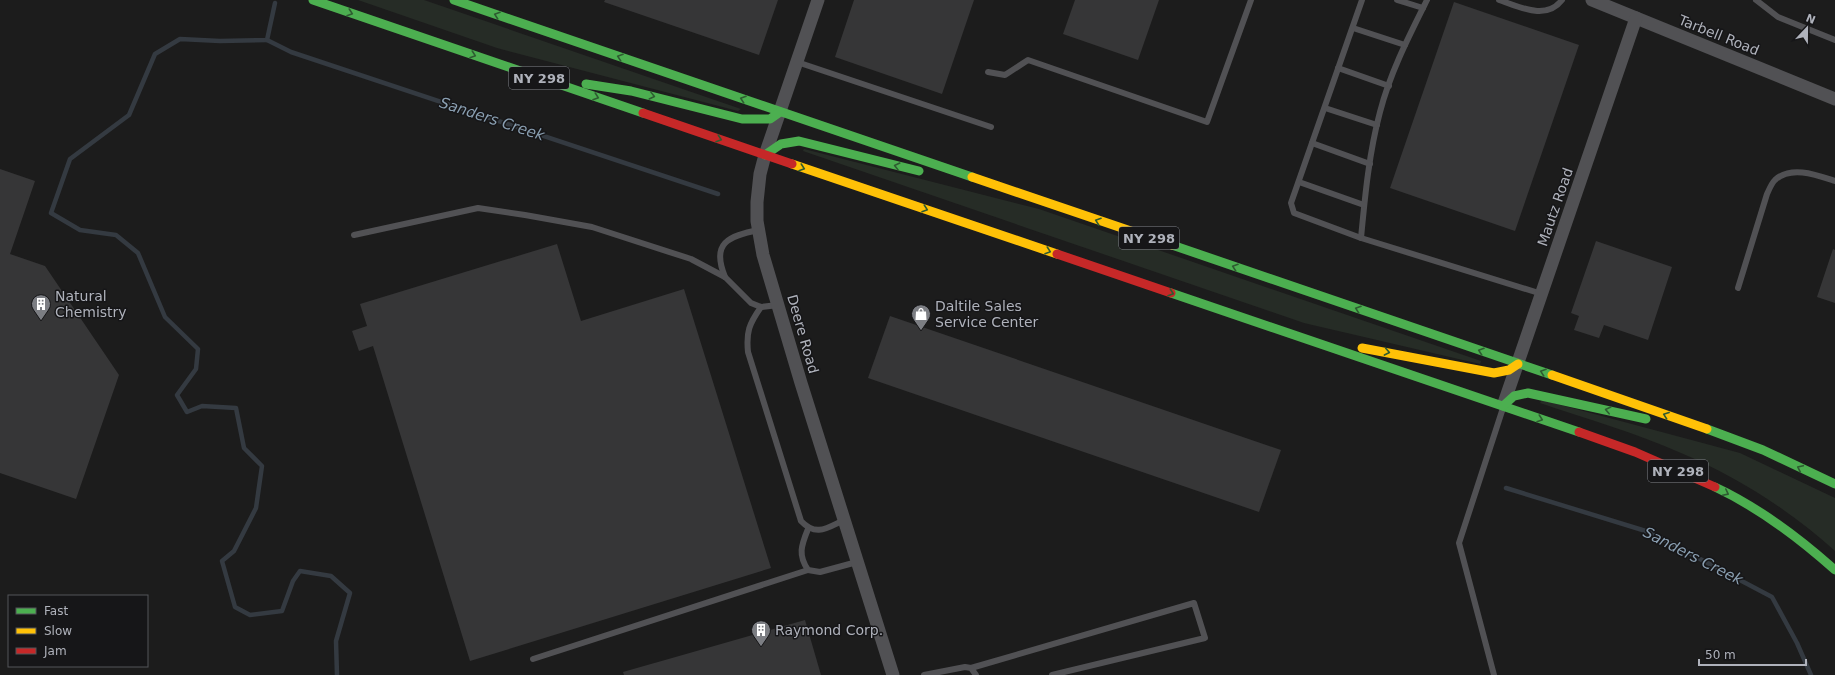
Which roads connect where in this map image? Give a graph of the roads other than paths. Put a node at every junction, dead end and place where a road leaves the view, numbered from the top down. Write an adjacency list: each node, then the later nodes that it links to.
1 (313, 0): 20 (main road, NY 298, one-way to 20)
2 (454, 0): 24 (main road, NY 298, one-way to 2)
3 (818, 0): 17 (street, Deere Road)
4 (1251, 0): 19 (lane)
5 (1362, 0): 14 (lane)
6 (1397, 0): 12 (lane)
7 (1427, 0): 12 (lane)
8 (1499, 0): 9 (lane)
9 (1562, 0)
10 (1592, 0): 13 (street, Tarbell Road)
11 (1756, 0): 15 (lane)
12 (1423, 8): 16 (lane)
13 (1636, 18): 22 (street, Tarbell Road); 39 (street, Mautz Road)
14 (1353, 28): 16 (lane); 18 (lane)
15 (1835, 40)
16 (1405, 45): 21 (lane)
17 (797, 62): 24 (street, Deere Road); 26 (lane)
18 (1338, 68): 21 (lane); 23 (lane)
19 (988, 72)
20 (531, 75): 24 (main road, one-way to 24); 28 (main road, NY 298, one-way to 28)
21 (1389, 86): 25 (lane)
22 (1835, 99)
23 (1325, 108): 25 (lane); 27 (lane)
24 (780, 112): 28 (street, Deere Road); 32 (main road, NY 298)
25 (1377, 125): 29 (lane)
26 (991, 126)
27 (1312, 143): 29 (lane); 31 (lane)
28 (765, 155): 32 (main road, one-way to 28); 34 (street, Deere Road); 42 (main road, NY 298, one-way to 42)
29 (1370, 164): 33 (lane)
30 (1835, 181): 38 (lane)
31 (1299, 182): 33 (lane); 36 (lane)
32 (1004, 188): 43 (main road, NY 298, one-way to 32)
33 (1364, 205): 36 (lane)
34 (759, 230): 37 (lane); 40 (street, Deere Road)
35 (354, 235): 37 (lane)
36 (1361, 238): 39 (lane)
37 (725, 277): 41 (lane)
38 (1738, 288)
39 (1542, 294): 43 (street, Mautz Road)
40 (778, 304): 41 (lane); 47 (street, Deere Road)
41 (761, 307): 48 (lane)
42 (1294, 335): 43 (main road, one-way to 43); 44 (main road, NY 298)
43 (1518, 364): 44 (street, Mautz Road); 45 (main road, NY 298, one-way to 43)
44 (1503, 406): 45 (main road, one-way to 44); 51 (main road, NY 298, one-way to 51); 58 (lane)
45 (1728, 438): 46 (main road, NY 298, one-way to 45)
46 (1835, 484)
47 (844, 520): 48 (lane); 49 (street, Deere Road)
48 (808, 529): 50 (lane)
49 (857, 562): 50 (lane); 54 (street, Deere Road)
50 (808, 570): 52 (lane)
51 (1835, 570)
52 (533, 659)
53 (971, 668): 55 (lane); 56 (lane); 57 (lane)
54 (893, 675)
55 (924, 675)
56 (976, 675)
57 (1052, 675)
58 (1494, 675)

